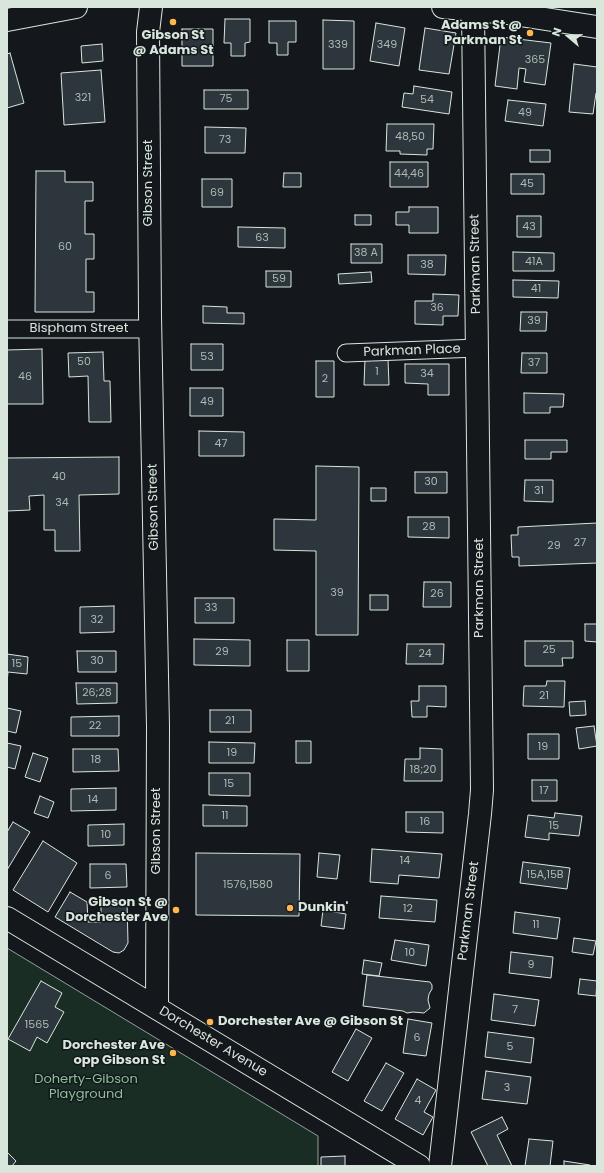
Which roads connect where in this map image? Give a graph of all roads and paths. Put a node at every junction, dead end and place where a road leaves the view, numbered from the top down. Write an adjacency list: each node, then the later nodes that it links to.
1 (76, 7): 5 (street)
2 (151, 7): 8 (street, Gibson Street)
3 (443, 7): 4 (street)
4 (472, 8): 6 (street); 9 (street, Parkman Street)
5 (7, 20)
6 (597, 27)
7 (7, 329): 8 (street, Bispham Street)
8 (151, 329): 12 (street, Gibson Street)
9 (478, 348): 10 (street, Parkman Place); 14 (street, Parkman Street)
10 (346, 353)
11 (7, 918): 12 (street, Dorchester Avenue)
12 (157, 1008): 13 (street, Dorchester Avenue)
13 (419, 1166)
14 (440, 1166)

